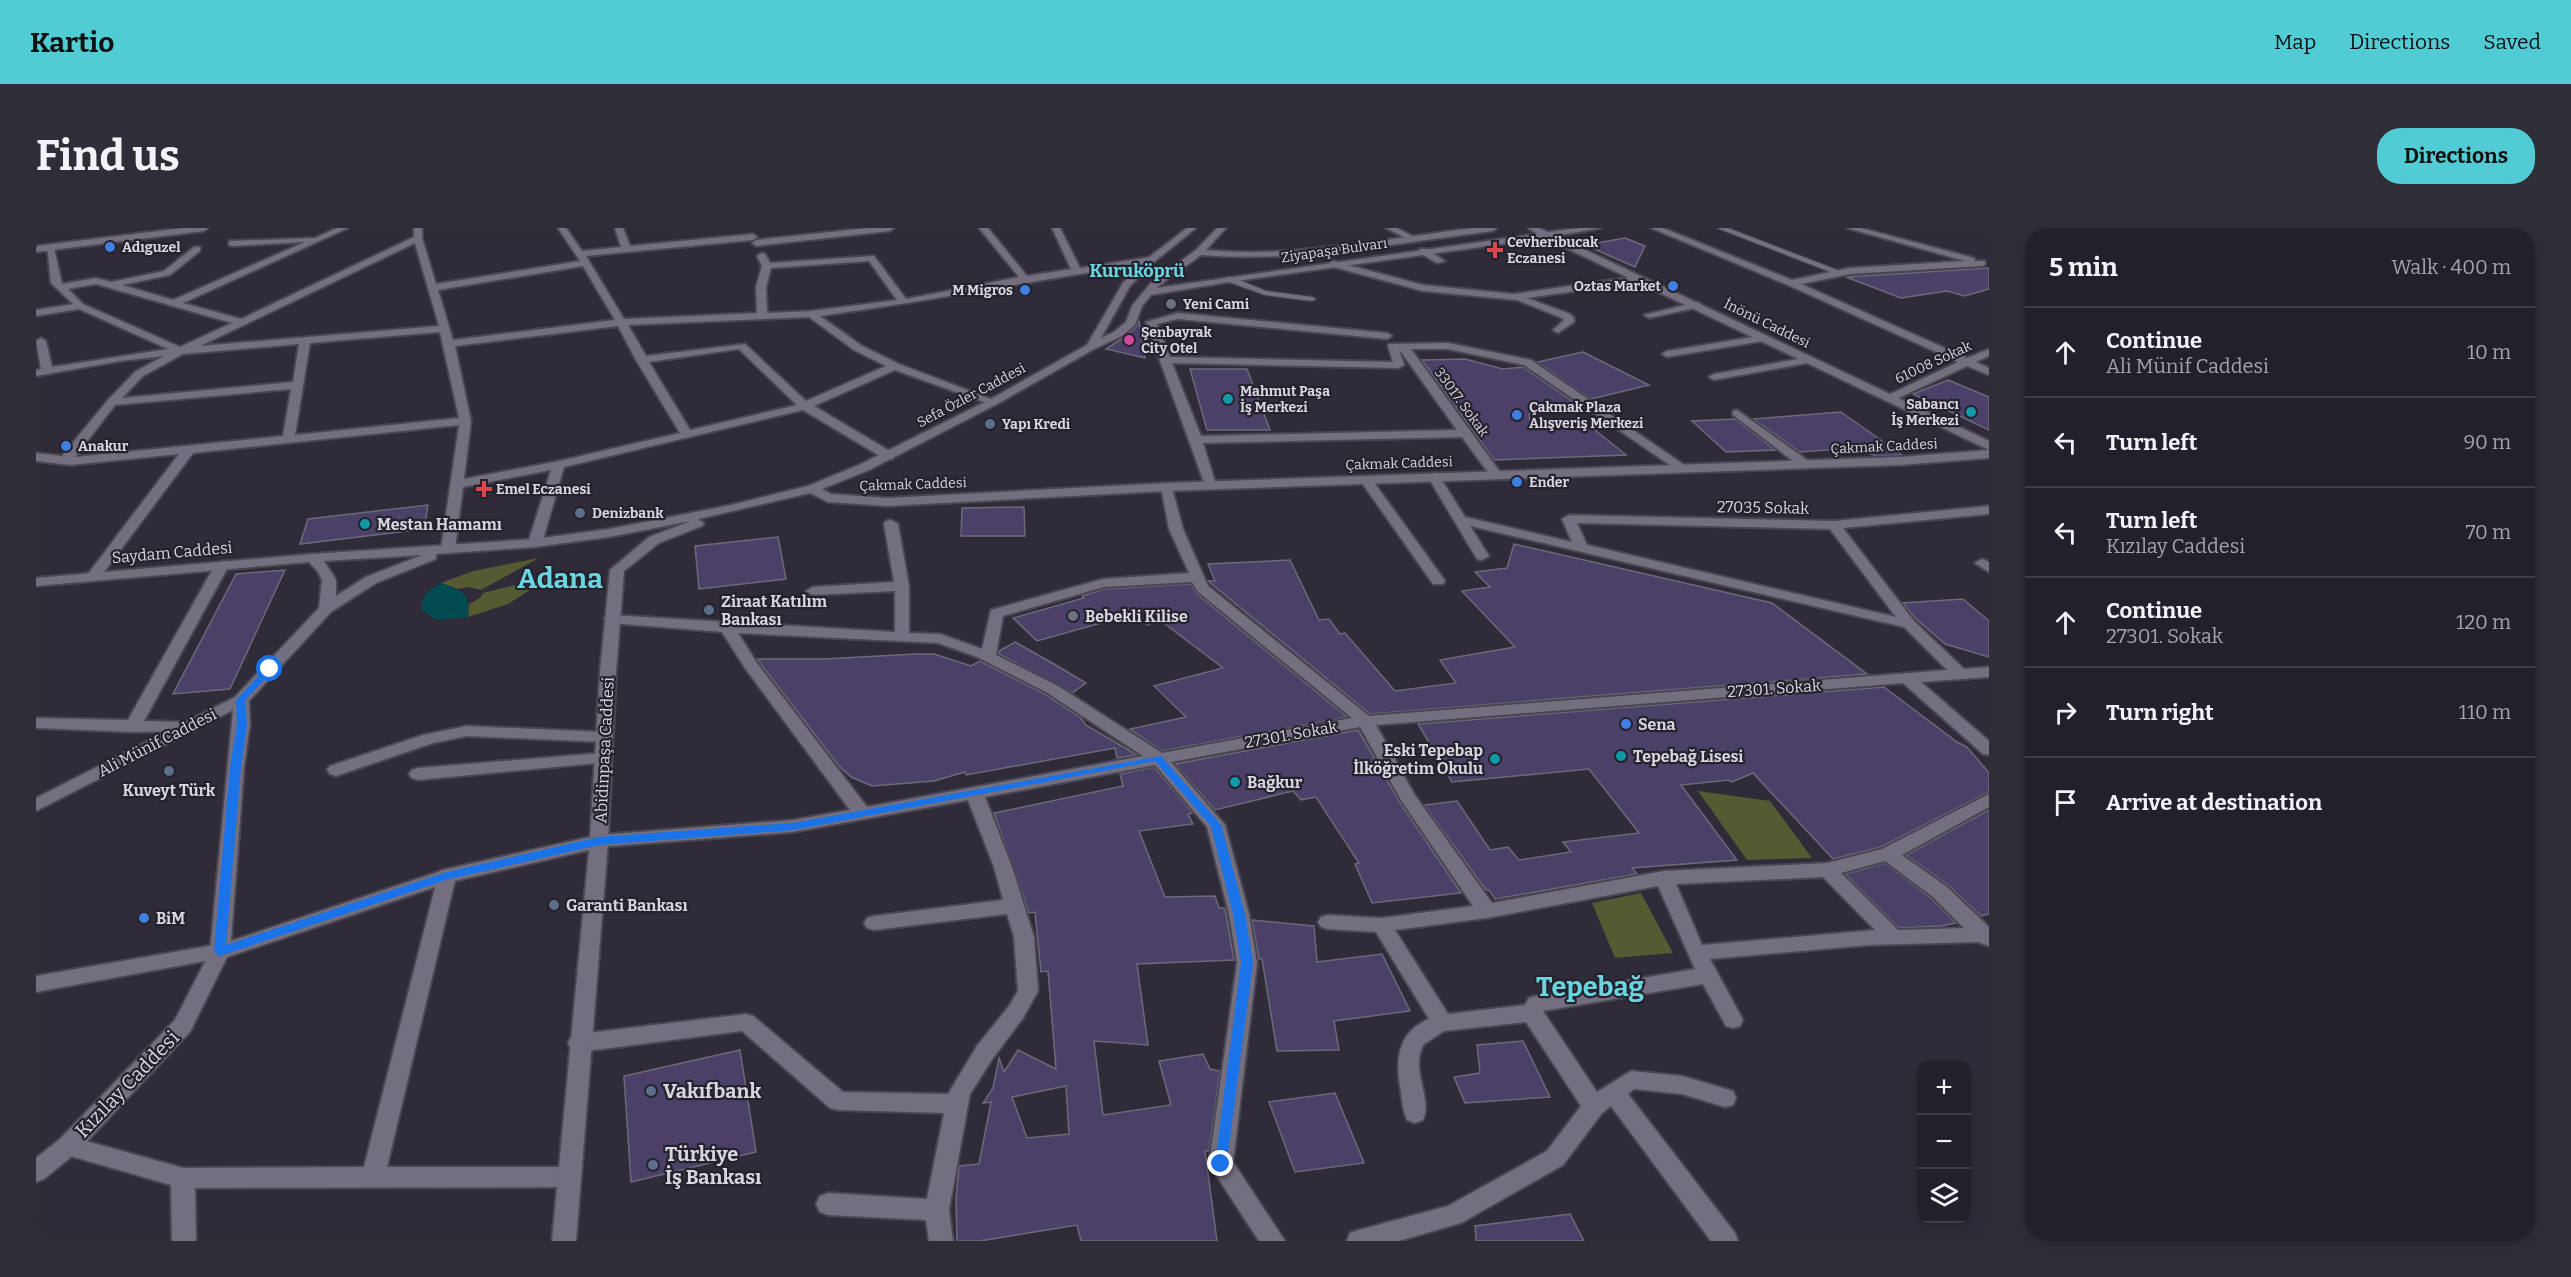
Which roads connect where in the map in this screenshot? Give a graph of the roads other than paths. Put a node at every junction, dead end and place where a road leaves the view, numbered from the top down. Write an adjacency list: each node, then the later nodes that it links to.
1 (204, 228): 23 (street)
2 (344, 228): 20 (street)
3 (562, 228): 30 (street)
4 (619, 228): 26 (street)
5 (890, 228): 19 (street)
6 (983, 228): 39 (street)
7 (1056, 228): 36 (street)
8 (1192, 228): 31 (street, Sefa Özler Caddesi)
9 (1222, 228): 28 (street, Sefa Özler Caddesi)
10 (1390, 228): 21 (street)
11 (1493, 228): 21 (street, Ziyapaşa Bulvarı)
12 (1532, 228): 18 (street, İnönü Caddesi)
13 (1597, 228): 18 (street, Ziyapaşa Bulvarı)
14 (1655, 228): 42 (street)
15 (1722, 228): 37 (lane)
16 (1851, 228): 34 (street)
17 (418, 233): 45 (street); 58 (street)
18 (1544, 234): 27 (street, Ziyapaşa Bulvarı); 41 (street, İnönü Caddesi)
19 (753, 236): 26 (street); 35 (street)
20 (321, 238): 22 (street); 50 (street)
21 (1414, 239): 29 (street, Ziyapaşa Bulvarı)
22 (232, 243)
23 (50, 248): 24 (street); 44 (street)
24 (36, 249)
25 (197, 249): 43 (street)
26 (626, 249): 30 (street)
27 (1423, 251): 32 (street); 33 (street, Ziyapaşa Bulvarı)
28 (1199, 252): 29 (street, Ziyapaşa Bulvarı); 46 (street, Sefa Özler Caddesi)
29 (1245, 256): 38 (street)
30 (583, 258): 45 (street); 57 (street)
31 (1151, 260): 36 (street); 67 (street, Sefa Özler Caddesi)
32 (1440, 261)
33 (1333, 264): 38 (street, Ziyapaşa Bulvarı); 47 (street)
34 (1986, 264): 37 (street)
35 (766, 266): 49 (street); 56 (street)
36 (1077, 271): 39 (street)
37 (1841, 273): 42 (street)
38 (1256, 275): 40 (street, Ziyapaşa Bulvarı)
39 (1025, 279): 49 (street)
40 (1229, 279): 46 (street, Ziyapaşa Bulvarı); 48 (lane)
41 (1640, 279): 47 (street); 51 (street, İnönü Caddesi)
42 (1791, 283): 74 (street)
43 (111, 285): 44 (street); 50 (street)
44 (60, 287): 52 (street)
45 (432, 288): 59 (street)
46 (1146, 293): 67 (street, Sefa Özler Caddesi)
47 (1514, 297): 60 (street)
48 (1312, 299)
49 (904, 302): 54 (street)
50 (176, 303): 58 (street)
51 (1697, 305): 55 (street); 62 (street, İnönü Caddesi)
52 (80, 306): 53 (street); 68 (street)
53 (36, 313)
54 (811, 314): 56 (street); 75 (street)
55 (1649, 315)
56 (762, 317): 57 (street)
57 (622, 322): 65 (street); 71 (street)
58 (242, 323): 68 (street)
59 (444, 329): 64 (street); 65 (street)
60 (1558, 330)
61 (1387, 336): 72 (street)
62 (1765, 338): 70 (street); 73 (street, İnönü Caddesi)
63 (40, 341): 76 (street)
64 (305, 342): 68 (street); 79 (street)
65 (449, 344): 85 (street)
66 (1404, 346): 72 (street); 86 (street, 33017. Sokak); 98 (street)
67 (1090, 347): 82 (street, Sefa Özler Caddesi)
68 (181, 351): 76 (street); 81 (street)
69 (1989, 352): 74 (street, 61008 Sokak)
70 (1667, 354)
71 (641, 360): 83 (street); 87 (street)
72 (1165, 360): 89 (street)
73 (1809, 360): 78 (street); 80 (street, İnönü Caddesi)
74 (1966, 362): 77 (street); 80 (street, 61008 Sokak)
75 (895, 366): 82 (street); 83 (street)
76 (42, 372)
77 (1989, 372)
78 (1714, 377)
79 (298, 385): 81 (street); 88 (street)
80 (1890, 398): 90 (street, İnönü Caddesi)
81 (112, 402): 95 (street)
82 (993, 402): 93 (street, Sefa Özler Caddesi)
83 (805, 406): 87 (street); 93 (street)
84 (1737, 413): 97 (street)
85 (465, 421): 88 (street); 102 (street)
86 (1465, 433): 89 (street); 99 (street, 33017. Sokak)
87 (687, 435): 96 (street)
88 (288, 440): 91 (street)
89 (1196, 440): 103 (street)
90 (1989, 446)
91 (189, 450): 95 (street); 118 (street)
92 (1989, 454): 97 (street, Çakmak Caddesi)
93 (889, 456): 105 (street, Sefa Özler Caddesi)
94 (36, 457): 95 (street)
95 (66, 460)
96 (559, 465): 102 (street); 111 (street)
97 (1806, 465): 98 (street, Çakmak Caddesi)
98 (1684, 469): 99 (street, Çakmak Caddesi)
99 (1496, 475): 100 (street, Çakmak Caddesi)
100 (1434, 477): 101 (street, Çakmak Caddesi); 108 (street)
101 (1366, 480): 103 (street, Çakmak Caddesi); 120 (street)
102 (457, 484): 113 (street)
103 (1210, 485): 104 (street, Çakmak Caddesi)
104 (1167, 487): 105 (street, Çakmak Caddesi); 119 (street)
105 (812, 489): 106 (street, Sefa Özler Caddesi)
106 (731, 508): 111 (street); 125 (street, Abidinpaşa Caddesi)
107 (1989, 510): 110 (street, 27035 Sokak)
108 (1462, 520): 114 (street); 115 (street)
109 (891, 524): 122 (street)
110 (1834, 525): 114 (street, 27035 Sokak); 126 (street)
111 (535, 543): 112 (street)
112 (464, 548): 113 (street, Saydam Caddesi); 124 (street, Ali Münif Caddesi)
113 (448, 549): 116 (street, Saydam Caddesi)
114 (1582, 549): 126 (street)
115 (1482, 556)
116 (312, 558): 117 (street, Saydam Caddesi); 124 (street)
117 (222, 565): 118 (street, Saydam Caddesi); 136 (street)
118 (93, 577): 121 (street, Saydam Caddesi)
119 (1197, 578): 129 (street); 134 (street)
120 (1438, 581)
121 (36, 582)
122 (902, 586): 123 (street); 128 (street)
123 (813, 591)
124 (326, 609): 133 (street, Ali Münif Caddesi)
125 (611, 619): 127 (street); 138 (street, Abidinpaşa Caddesi)
126 (1909, 624): 131 (street)
127 (727, 628): 128 (street); 147 (street)
128 (902, 637): 129 (street)
129 (988, 656): 141 (street)
130 (1988, 673): 131 (street, 27301. Sokak)
131 (1960, 675): 132 (street, 27301. Sokak)
132 (1907, 678): 134 (street, 27301. Sokak); 139 (street)
133 (241, 700): 137 (street, Ali Münif Caddesi); 160 (street)
134 (1365, 722): 141 (street, 27301. Sokak); 154 (street)
135 (36, 723): 136 (street)
136 (132, 727): 137 (street)
137 (189, 727): 146 (street, Ali Münif Caddesi)
138 (604, 737): 140 (street, Abidinpaşa Caddesi); 142 (street)
139 (1989, 750)
140 (602, 758): 143 (street); 148 (street, Abidinpaşa Caddesi)
141 (1158, 758): 144 (street, 27301. Sokak); 183 (street)
142 (336, 770)
143 (418, 774)
144 (974, 792): 147 (street, 27301. Sokak); 153 (street)
145 (1989, 801): 149 (street)
146 (36, 805)
147 (862, 813): 148 (street, 27301. Sokak)
148 (599, 841): 151 (street); 167 (street, Abidinpaşa Caddesi)
149 (1888, 854): 150 (street); 158 (street)
150 (1827, 870): 152 (street); 159 (street)
151 (447, 876): 160 (street); 177 (street)
152 (1664, 878): 154 (street); 161 (street)
153 (1015, 906): 156 (street); 170 (street)
154 (1487, 911): 157 (street)
155 (1328, 922): 157 (street)
156 (874, 923)
157 (1382, 925): 166 (street)
158 (1987, 936): 159 (street)
159 (1893, 938): 161 (street)
160 (220, 952): 163 (street); 173 (street, Kızılay Caddesi)
161 (1696, 953): 162 (street)
162 (1708, 975): 164 (street); 165 (street)
163 (36, 984)
164 (1531, 1013): 166 (street); 171 (street)
165 (1732, 1020)
166 (1442, 1023): 172 (street)
167 (579, 1043): 170 (street); 175 (street, Abidinpaşa Caddesi)
168 (1614, 1093): 169 (street); 171 (street); 185 (street)
169 (1725, 1098)
170 (956, 1104): 179 (street)
171 (1594, 1106): 184 (street)
172 (1415, 1113)
173 (68, 1146): 174 (street, Kızılay Caddesi); 176 (street)
174 (36, 1172)
175 (568, 1177): 177 (street); 181 (street, Abidinpaşa Caddesi)
176 (183, 1178): 177 (street); 180 (street)
177 (373, 1178)
178 (828, 1204): 179 (street)
179 (937, 1210): 182 (street)
180 (184, 1241)
181 (564, 1241)
182 (941, 1241)
183 (1273, 1241)
184 (1359, 1241)
185 (1726, 1241)

